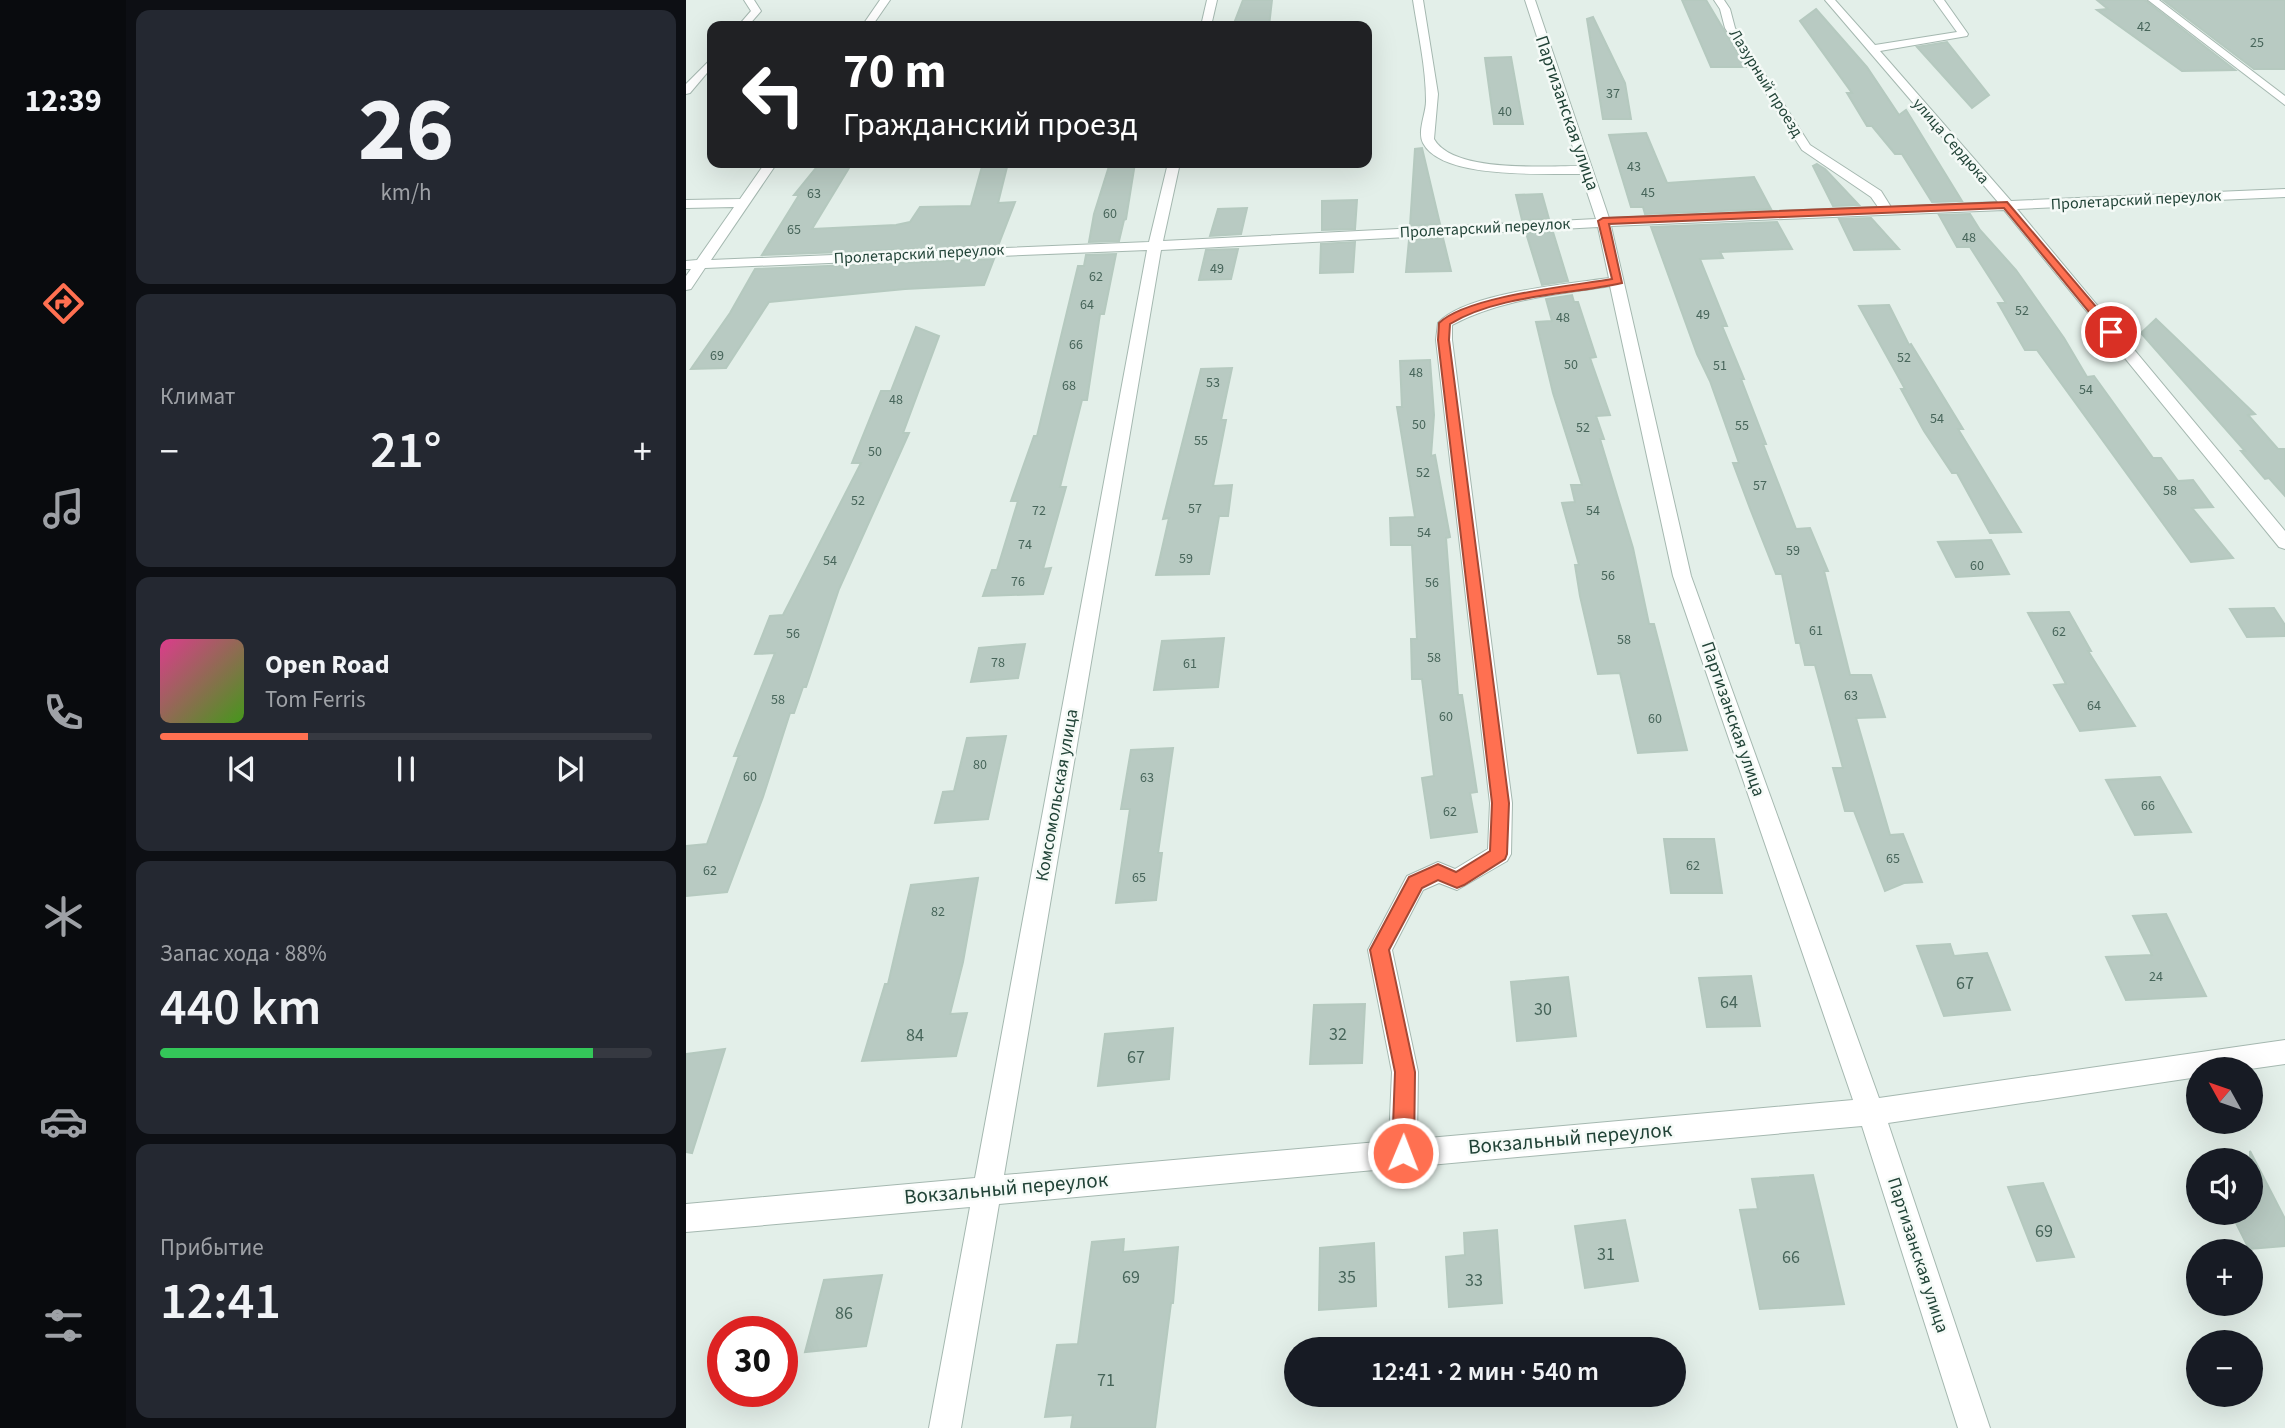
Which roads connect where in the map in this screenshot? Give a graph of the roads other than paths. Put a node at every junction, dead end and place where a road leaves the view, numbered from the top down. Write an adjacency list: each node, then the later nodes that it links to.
1 (749, 0): 10 (street)
2 (885, 0): 11 (street)
3 (1212, 0): 12 (street)
4 (1418, 0): 19 (street)
5 (1530, 0): 19 (street, Партизанская улица)
6 (1719, 0): 24 (street, Лазурный проезд)
7 (1830, 0): 13 (street, улица Сердюка)
8 (1939, 0): 13 (street)
9 (2153, 0): 16 (street)
10 (747, 21)
11 (870, 21)
12 (1207, 21)
13 (1872, 49): 23 (street, улица Сердюка)
14 (707, 67): 15 (street)
15 (686, 91)
16 (2285, 102)
17 (768, 168): 21 (street)
18 (1173, 168): 26 (street, Комсомольская улица)
19 (1586, 170): 25 (street, Партизанская улица)
20 (2285, 193): 23 (street, Пролетарский переулок)
21 (743, 203): 22 (street); 27 (street)
22 (686, 204)
23 (2007, 205): 24 (street, Пролетарский переулок); 31 (street, улица Сердюка)
24 (1887, 211): 25 (street, Пролетарский переулок)
25 (1603, 221): 26 (street, Пролетарский переулок); 29 (street, Партизанская улица)
26 (1155, 246): 27 (street, Пролетарский переулок); 35 (street, Комсомольская улица)
27 (701, 264): 28 (street, Пролетарский переулок); 30 (street)
28 (686, 265)
29 (1618, 281): 33 (street, Партизанская улица); 34 (street)
30 (686, 286)
31 (2285, 542)
32 (2285, 1052): 33 (street, Вокзальный переулок)
33 (1871, 1112): 34 (street, Вокзальный переулок); 38 (street, Партизанская улица)
34 (1403, 1153): 35 (street, Вокзальный переулок)
35 (987, 1189): 36 (street, Вокзальный переулок); 37 (street, Комсомольская улица)
36 (686, 1218)
37 (945, 1428)
38 (1974, 1428)

